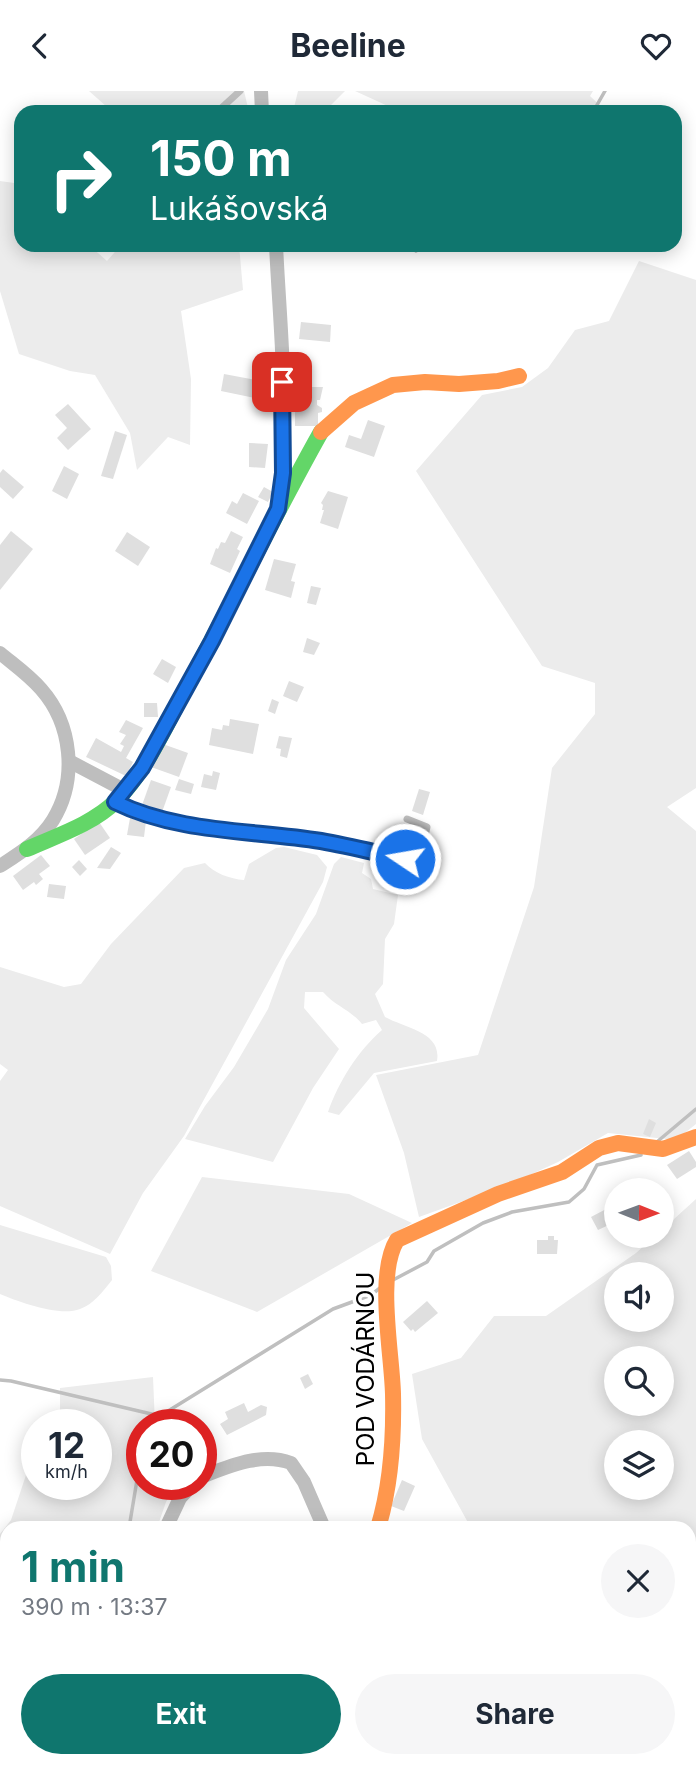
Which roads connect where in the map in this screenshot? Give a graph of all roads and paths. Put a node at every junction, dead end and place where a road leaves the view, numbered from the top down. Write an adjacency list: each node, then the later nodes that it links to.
1 (240, 91): 2 (lane)
2 (225, 105)
3 (276, 252): 5 (street)
4 (519, 376): 5 (street)
5 (278, 509): 8 (street)
6 (0, 653): 7 (street)
7 (69, 761): 8 (street); 10 (street)
8 (120, 796): 9 (lane); 10 (street)
9 (407, 819)
10 (27, 849): 11 (street)
11 (0, 866)
12 (696, 1137): 17 (street, POD VODÁRNOU)
13 (217, 1471): 16 (street)
14 (179, 1500): 15 (street)
15 (169, 1521)
16 (321, 1521)
17 (380, 1521)

